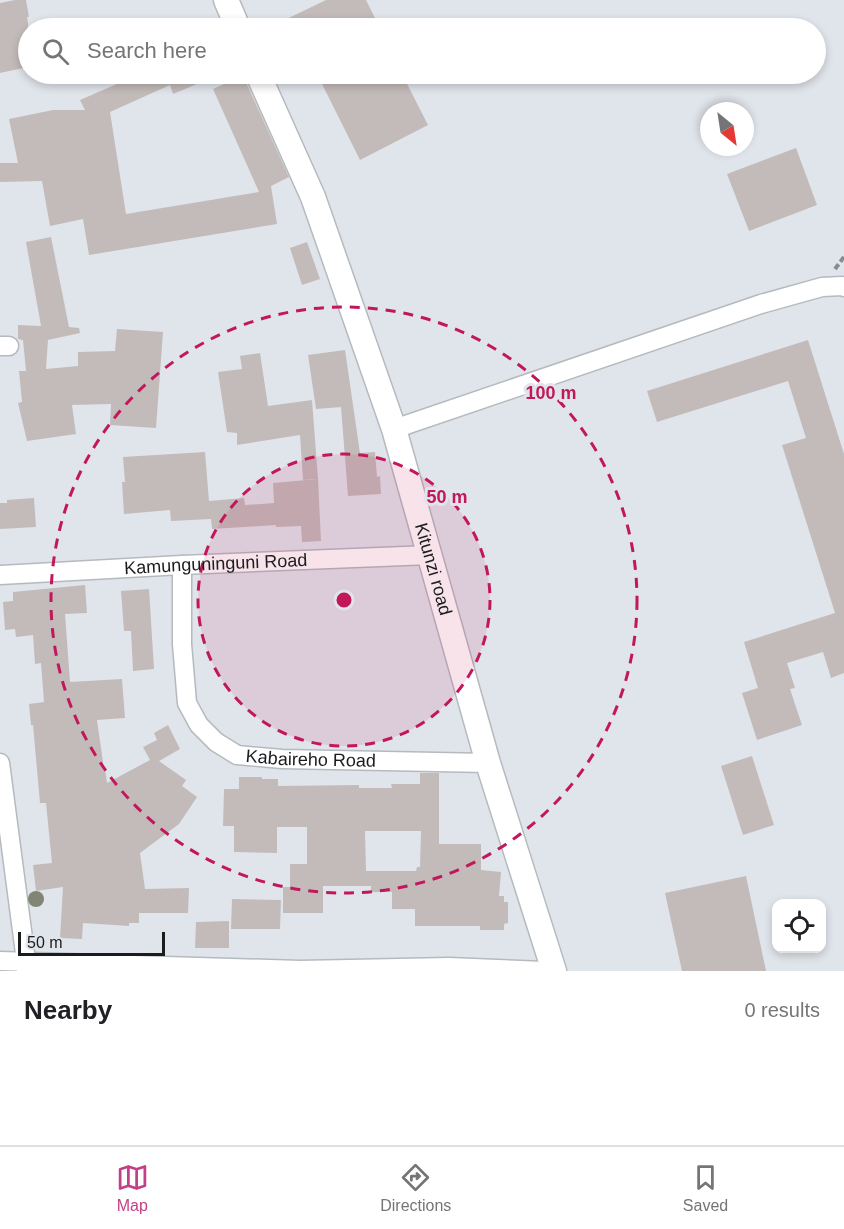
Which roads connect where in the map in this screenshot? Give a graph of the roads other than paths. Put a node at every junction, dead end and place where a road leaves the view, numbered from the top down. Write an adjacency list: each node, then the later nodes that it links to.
1 (226, 0): 2 (street)
2 (234, 18)
3 (262, 84): 5 (street, Kitunzi road)
4 (844, 287): 5 (street)
5 (394, 429): 6 (street, Kitunzi road)
6 (430, 555): 7 (street, Kamunguninguni Road); 10 (street, Kitunzi road)
7 (182, 565): 8 (street, Kamunguninguni Road); 10 (street, Kabaireho Road)
8 (0, 575)
9 (0, 763): 12 (street)
10 (489, 763): 14 (street, Kitunzi road)
11 (0, 962): 12 (street)
12 (26, 966): 13 (street)
13 (544, 971)
14 (554, 971)

